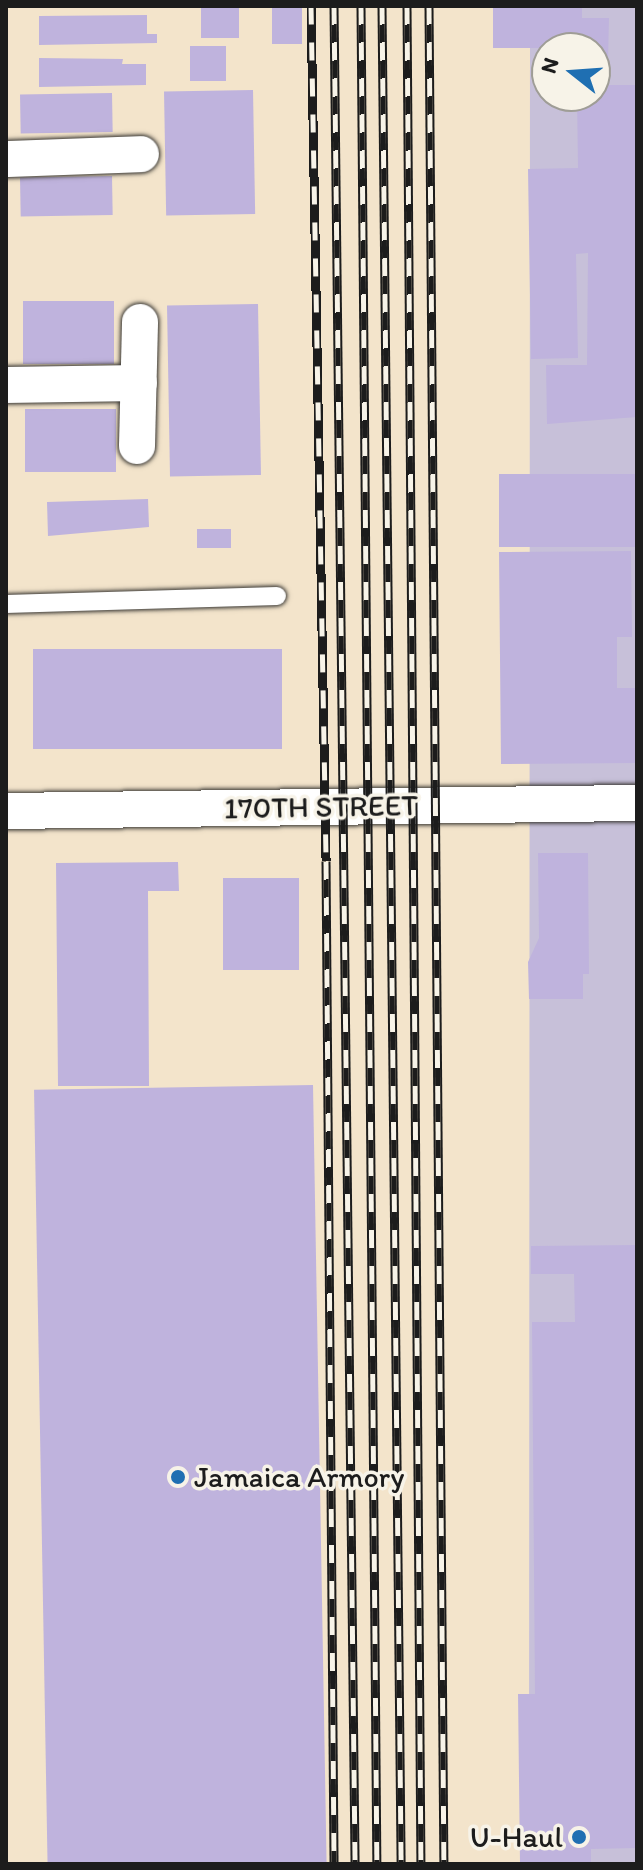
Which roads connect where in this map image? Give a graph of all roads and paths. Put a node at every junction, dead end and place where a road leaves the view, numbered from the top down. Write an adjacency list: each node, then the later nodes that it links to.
1 (141, 154): 2 (street)
2 (6, 159)
3 (140, 322): 4 (street)
4 (139, 383): 5 (street); 6 (street)
5 (6, 385)
6 (137, 446)
7 (277, 596): 8 (lane)
8 (6, 604)
9 (637, 803): 10 (street, 170TH STREET)
10 (6, 811)

